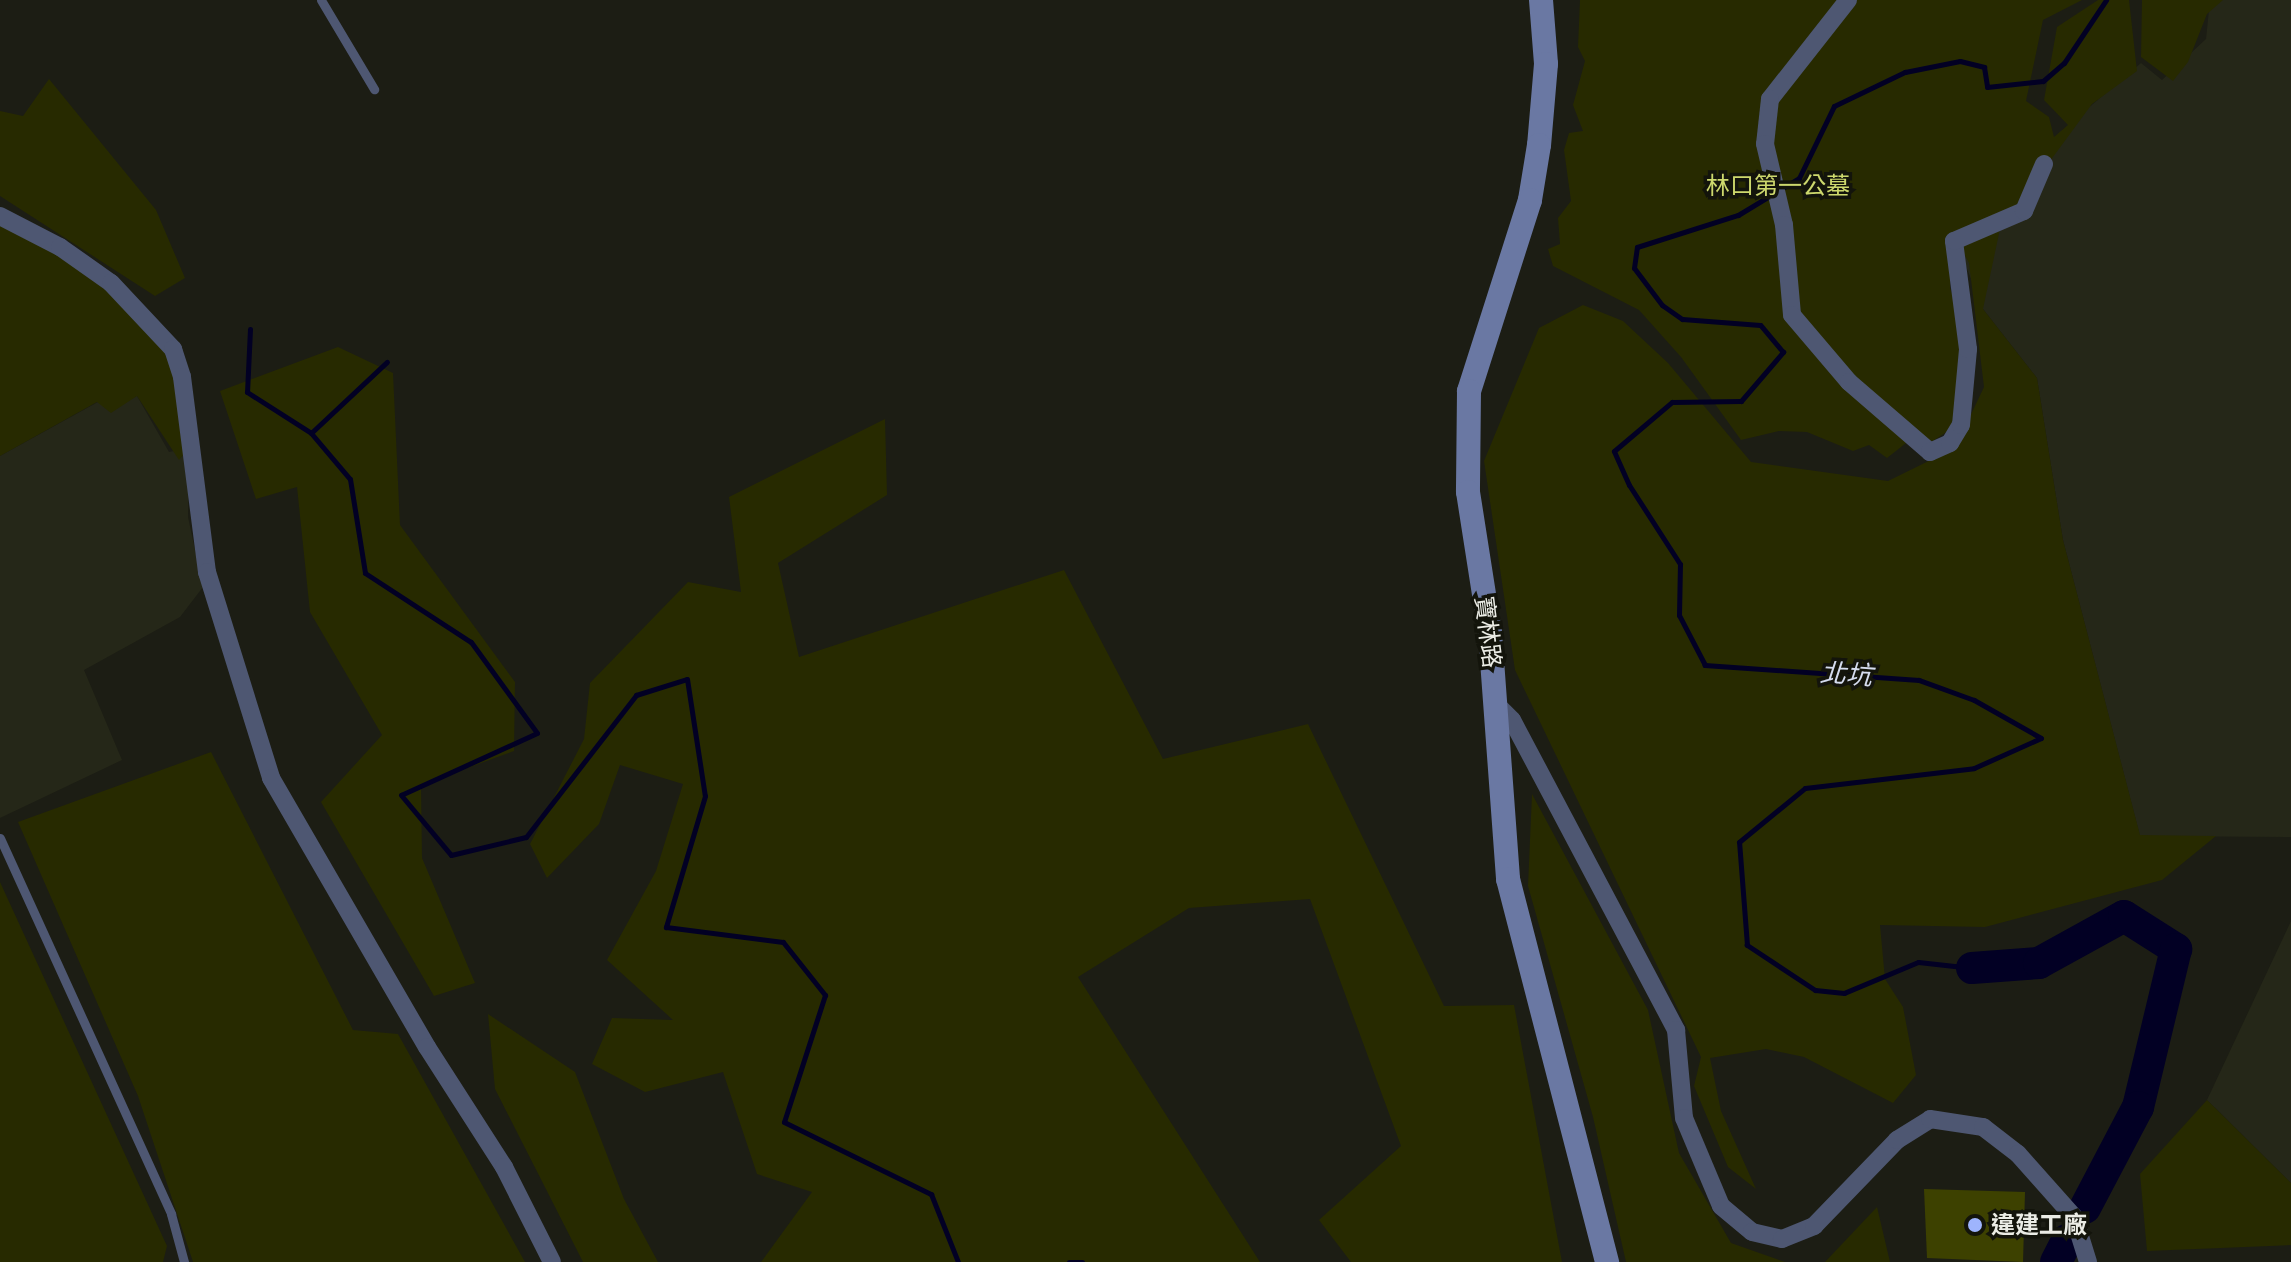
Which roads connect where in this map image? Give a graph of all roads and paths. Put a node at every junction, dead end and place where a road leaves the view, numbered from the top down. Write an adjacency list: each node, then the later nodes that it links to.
1 (321, 0): 4 (lane)
2 (1541, 0): 7 (main road, 寶林路)
3 (1848, 0): 5 (street)
4 (374, 89)
5 (2044, 164)
6 (0, 216): 10 (street)
7 (1497, 705): 11 (main road, 寶林路); 12 (street)
8 (0, 838): 9 (lane)
9 (184, 1262)
10 (552, 1262)
11 (1607, 1262)
12 (2088, 1262)

